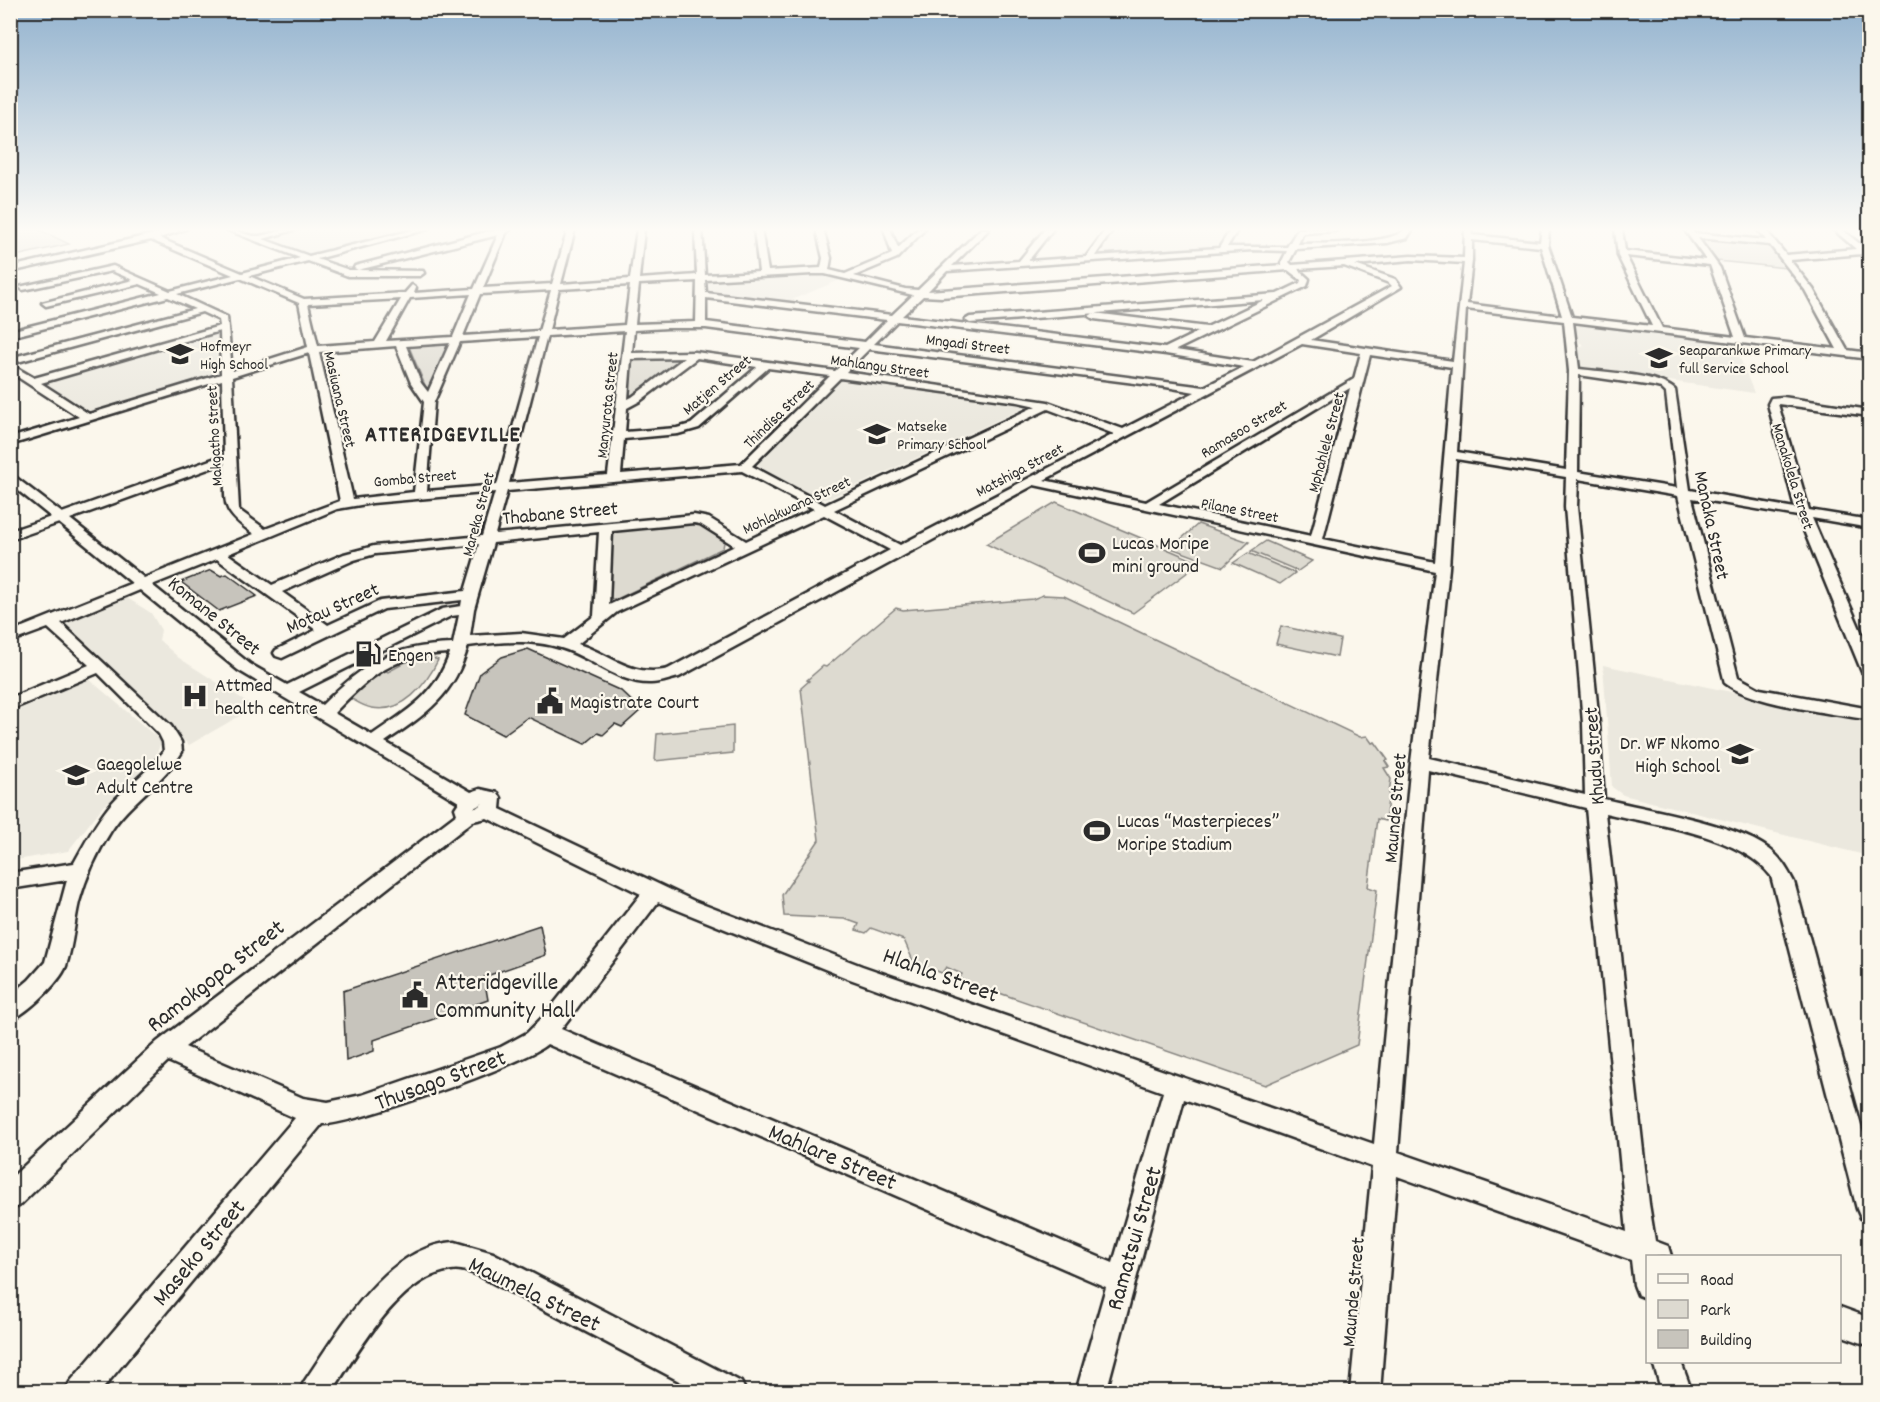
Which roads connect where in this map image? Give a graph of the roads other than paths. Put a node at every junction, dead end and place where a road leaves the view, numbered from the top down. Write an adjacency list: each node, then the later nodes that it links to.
1 (83, 294): 21 (street)
2 (165, 294): 34 (street)
3 (174, 294): 23 (street)
4 (285, 294): 20 (street)
5 (418, 294): 17 (street)
6 (478, 294): 35 (street)
7 (554, 294): 33 (street, Mareka Street)
8 (632, 294): 30 (street, Manyurota Street)
9 (919, 294): 25 (street, Thindisa Street)
10 (1283, 294): 19 (street)
11 (1384, 294): 37 (street, Matshiga Street)
12 (1464, 294): 22 (street, Maunde Street)
13 (1561, 294): 26 (street, Khudu Street)
14 (1641, 294): 31 (street)
15 (1724, 294): 36 (street)
16 (1812, 294): 44 (street)
17 (408, 295): 20 (street); 39 (street)
18 (702, 295): 25 (street); 27 (street)
19 (1280, 296): 24 (street); 32 (street)
20 (303, 302): 41 (street, Masiuana Street)
21 (46, 303)
22 (1462, 306): 26 (street); 51 (street, Maunde Street)
23 (205, 309): 29 (street); 48 (street)
24 (1070, 311): 28 (street); 32 (street)
25 (895, 319): 28 (street); 40 (street, Thindisa Street)
26 (1568, 319): 31 (street); 53 (street, Khudu Street)
27 (701, 324): 30 (street, Mngadi Street); 40 (street, Mngadi Street)
28 (936, 324): 42 (street)
29 (225, 327): 54 (street, Makgatho Street); 57 (street)
30 (628, 328): 33 (street, Mngadi Street); 45 (street, Manyurota Street)
31 (1658, 329): 36 (street)
32 (1206, 330): 42 (street)
33 (543, 333): 35 (street, Mngadi Street); 74 (street, Mareka Street)
34 (10, 334)
35 (458, 339): 38 (street, Mngadi Street); 59 (street)
36 (1741, 340): 44 (street)
37 (1301, 341): 43 (street); 50 (street, Matshiga Street)
38 (400, 343): 39 (street, Mngadi Street); 59 (street)
39 (379, 344): 41 (street, Mngadi Street)
40 (867, 345): 55 (street, Thindisa Street); 58 (street, Mngadi Street)
41 (313, 350): 54 (street, Mngadi Street); 77 (street, Masiuana Street)
42 (1166, 351): 50 (street)
43 (1366, 352): 51 (street); 56 (street, Mphahlele Street)
44 (1844, 352): 47 (street)
45 (628, 356): 46 (street, Mahlangu Street); 61 (street, Manyurota Street)
46 (695, 356): 49 (street, Mahlangu Street); 61 (street)
47 (1869, 356)
48 (10, 361)
49 (765, 365): 55 (street, Mahlangu Street); 65 (street, Matjen Street)
50 (1252, 365): 58 (street, Matshiga Street)
51 (1458, 365): 67 (street, Maunde Street)
52 (10, 367): 57 (street)
53 (1574, 371): 70 (street, Khudu Street); 75 (street, Manaka Street)
54 (226, 375): 63 (street, Mngadi Street); 68 (street, Makgatho Street)
55 (840, 375): 60 (street, Mahlangu Street); 69 (street, Thindisa Street)
56 (1358, 381): 78 (street, Ramasoo Street); 87 (street, Mphahlele Street)
57 (33, 382): 63 (street)
58 (1206, 391): 64 (street, Matshiga Street)
59 (429, 402): 76 (street)
60 (1048, 405): 64 (street, Mahlangu Street); 79 (street, Mohlakwana Street)
61 (621, 407): 65 (street, Manyurota Street)
62 (1869, 414): 80 (street, Manakolela Street)
63 (88, 418): 66 (street, Mngadi Street)
64 (1123, 433): 73 (street, Matshiga Street)
65 (617, 436): 72 (street, Manyurota Street)
66 (10, 442)
67 (1452, 454): 70 (street); 91 (street, Maunde Street)
68 (231, 457): 81 (street); 84 (street, Makgatho Street)
69 (744, 467): 72 (street, Gomba Street); 79 (street)
70 (1571, 474): 75 (street); 110 (street, Khudu Street)
71 (10, 477): 81 (street, Komane Street)
72 (614, 478): 74 (street, Gomba Street)
73 (1031, 481): 78 (street, Pilane Street); 89 (street, Matshiga Street)
74 (502, 488): 76 (street, Gomba Street); 86 (street, Mareka Street)
75 (1684, 493): 80 (street); 107 (street, Manaka Street)
76 (420, 494): 77 (street, Gomba Street)
77 (347, 502): 84 (street, Gomba Street)
78 (1146, 507): 87 (street, Pilane Street)
79 (823, 509): 88 (street, Mohlakwana Street); 89 (street)
80 (1803, 513): 82 (street); 103 (street, Manakolela Street)
81 (61, 517): 85 (street); 92 (street, Komane Street)
82 (1869, 524)
83 (606, 528): 86 (street, Thabane Street); 88 (street, Thabane Street); 95 (street)
84 (264, 535): 90 (street, Gomba Street)
85 (10, 536)
86 (488, 538): 93 (street, Thabane Street); 94 (street, Mareka Street)
87 (1316, 541): 91 (street, Pilane Street)
88 (744, 546): 95 (street, Mohlakwana Street)
89 (900, 550): 100 (street, Matshiga Street)
90 (218, 553): 92 (street, Gomba Street); 93 (street)
91 (1442, 568): 109 (street, Maunde Street)
92 (143, 584): 96 (street, Gomba Street); 104 (street, Komane Street)
93 (271, 591): 97 (street)
94 (469, 602): 97 (street, Motau Street); 99 (street, Mareka Street); 104 (street)
95 (601, 616): 100 (street, Mohlakwana Street)
96 (51, 622): 98 (street, Gomba Street); 102 (street)
97 (326, 630): 101 (street, Motau Street)
98 (10, 638)
99 (460, 645): 100 (street, Matshiga Street); 106 (street, Matshiga Street); 108 (street, Mareka Street)
100 (567, 645)
101 (282, 652)
102 (100, 666): 105 (street); 112 (street)
103 (1869, 672)
104 (286, 692): 106 (street, Komane Street)
105 (10, 705)
106 (324, 712): 108 (street, Komane Street)
107 (1869, 715)
108 (374, 742): 111 (street, Komane Street)
109 (1420, 762): 110 (street); 120 (street, Maunde Street)
110 (1595, 804): 122 (street); 123 (street, Khudu Street)
111 (476, 808): 114 (street, Hlahla Street); 117 (street, Ramokgopa Street)
112 (81, 870): 113 (street); 115 (street)
113 (10, 881)
114 (654, 892): 116 (street, Thusago Street); 118 (street, Hlahla Street)
115 (13, 1007)
116 (544, 1032): 119 (street, Thusago Street); 124 (street, Mahlare Street)
117 (165, 1049): 119 (street, Thusago Street); 121 (street, Ramokgopa Street)
118 (1176, 1086): 120 (street, Hlahla Street); 124 (street, Ramatsui Street)
119 (316, 1112): 128 (street, Maseko Street)
120 (1387, 1161): 123 (street, Hlahla Street); 132 (street, Maunde Street)
121 (10, 1197)
122 (1869, 1209)
123 (1650, 1254)
124 (1121, 1280): 131 (street, Ramatsui Street)
125 (1841, 1322): 126 (street)
126 (1869, 1332)
127 (1667, 1363): 133 (street)
128 (80, 1391)
129 (314, 1392): 130 (street, Maumela Street)
130 (731, 1392)
131 (1091, 1392)
132 (1365, 1392)
133 (1677, 1392)

